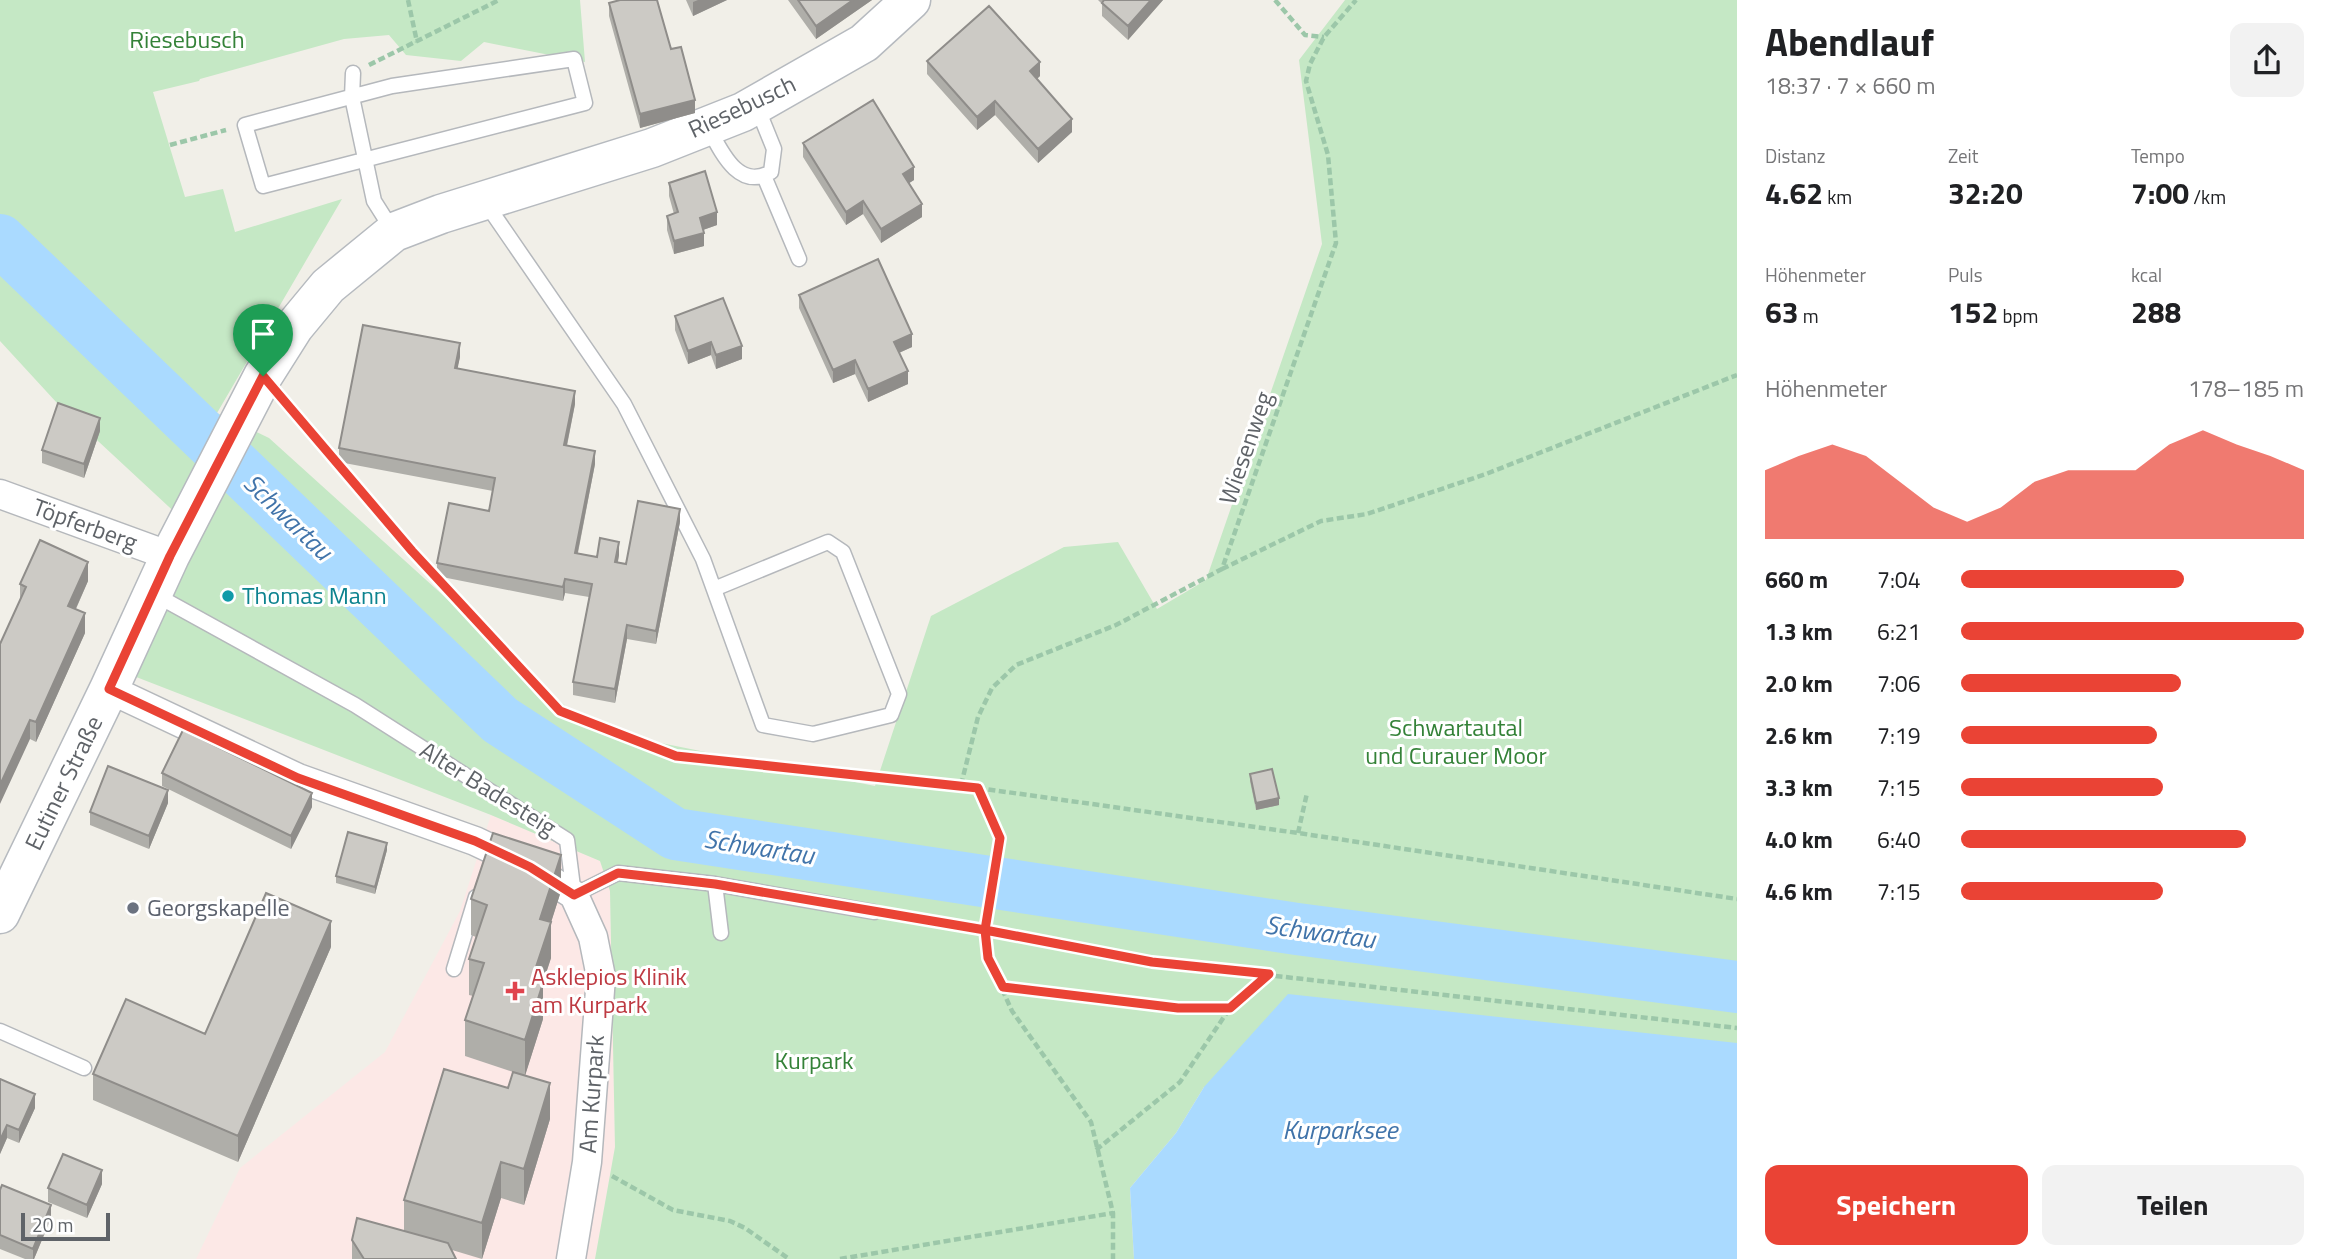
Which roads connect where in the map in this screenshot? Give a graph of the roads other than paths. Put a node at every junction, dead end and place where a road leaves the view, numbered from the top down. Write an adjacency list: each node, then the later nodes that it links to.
1 (911, 0): 4 (main road, Riesebusch)
2 (353, 73): 3 (lane)
3 (352, 97): 6 (lane); 6 (lane); 6 (lane)
4 (757, 104): 5 (main road, Riesebusch); 7 (lane)
5 (707, 126): 7 (lane); 8 (main road, Riesebusch)
6 (365, 162): 9 (lane)
7 (764, 176): 10 (lane)
8 (484, 200): 9 (main road, Riesebusch); 13 (lane)
9 (394, 232): 12 (main road, Eutiner Straße)
10 (799, 259)
11 (0, 494): 12 (street, Töpferberg)
12 (170, 556): 14 (main road, Eutiner Straße)
13 (714, 589): 13 (lane)
14 (152, 593): 15 (main road, Eutiner Straße); 18 (lane, Alter Badesteig)
15 (109, 689): 18 (street); 20 (main road, Eutiner Straße)
16 (480, 884): 22 (lane)
17 (715, 884): 18 (lane); 19 (lane); 21 (lane)
18 (574, 895): 25 (street, Am Kurpark)
19 (874, 912)
20 (0, 914)
21 (721, 933)
22 (454, 969)
23 (0, 1031): 24 (lane)
24 (84, 1068)
25 (571, 1259)

